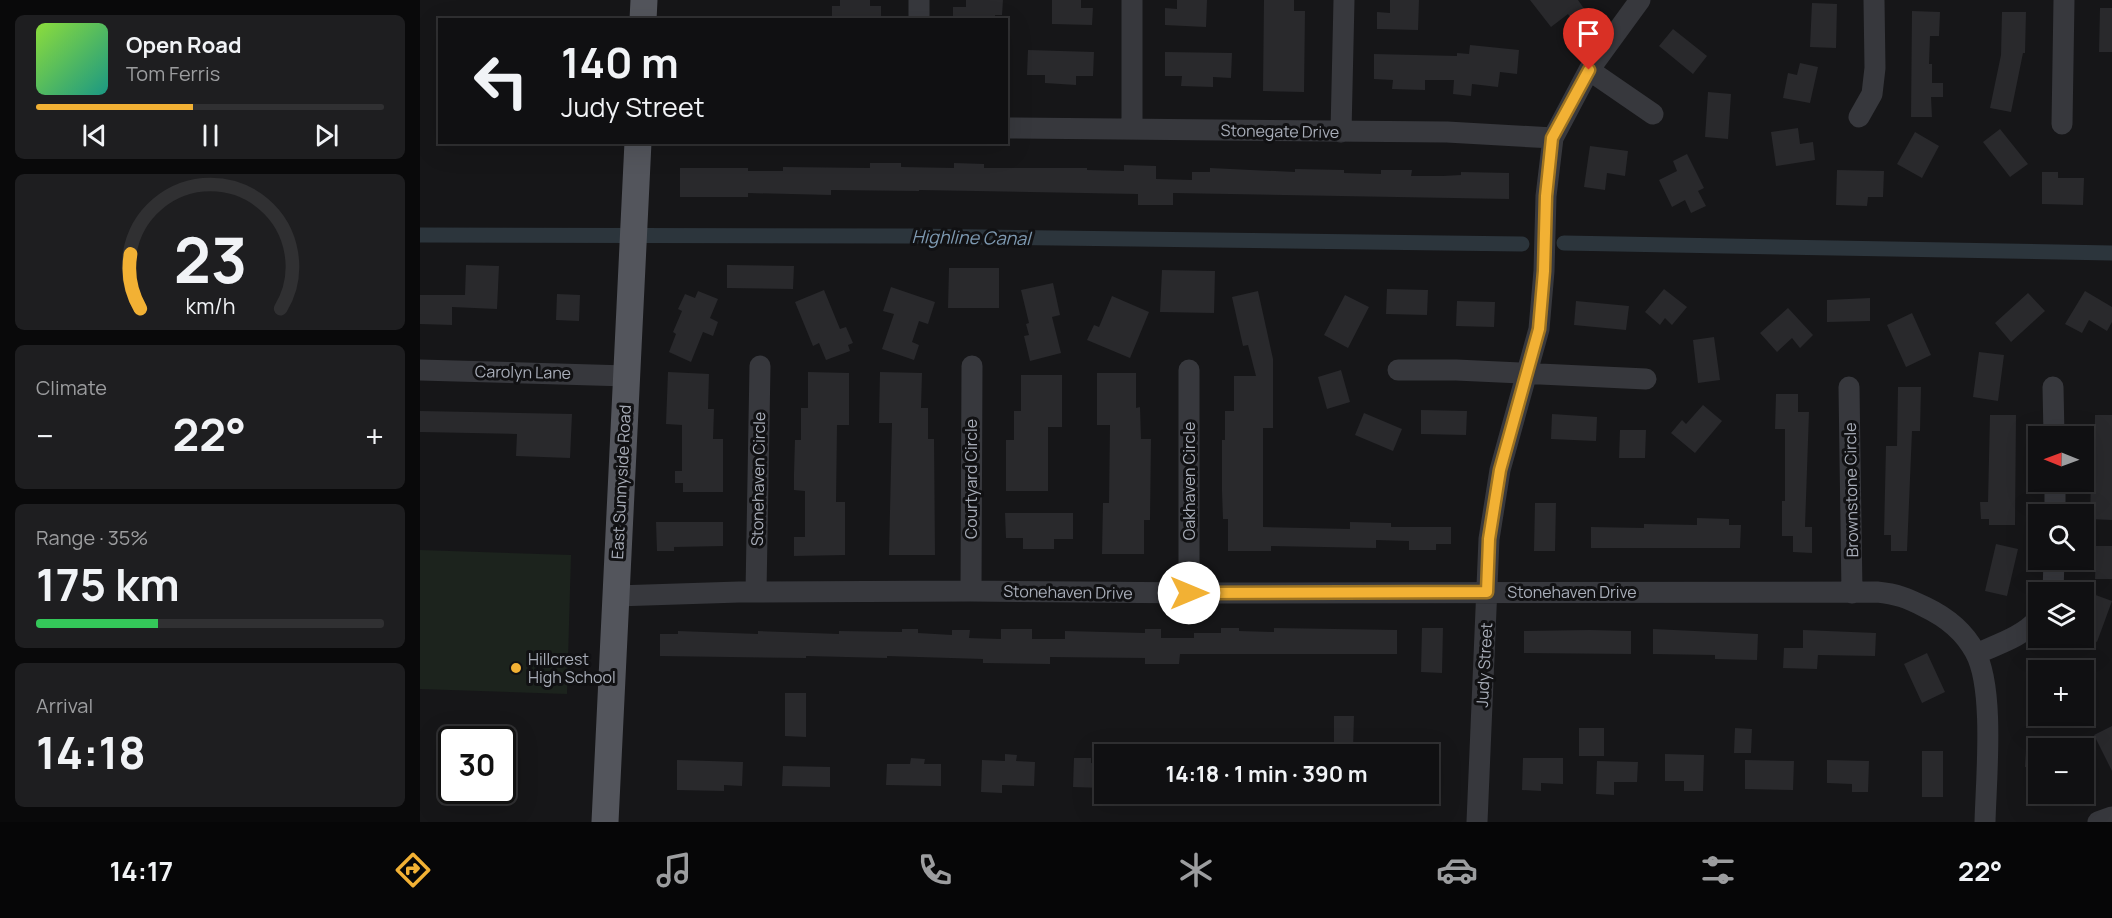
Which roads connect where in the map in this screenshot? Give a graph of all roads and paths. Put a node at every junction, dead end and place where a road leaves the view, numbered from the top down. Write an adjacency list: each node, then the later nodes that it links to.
1 (644, 0): 8 (main road)
2 (919, 0): 9 (street)
3 (1132, 0): 15 (street)
4 (1344, 0): 16 (street)
5 (1874, 0): 12 (street)
6 (2064, 0): 13 (street)
7 (1635, 2): 10 (street, Judy Street)
8 (643, 18)
9 (919, 18)
10 (1589, 70): 11 (street); 17 (street, Judy Street)
11 (1653, 114)
12 (1858, 117)
13 (2062, 124)
14 (1008, 128): 15 (street, Stonegate Drive)
15 (1132, 128): 16 (street, Stonegate Drive)
16 (1341, 132): 17 (street, Stonegate Drive)
17 (1552, 138): 24 (street, Judy Street)
18 (638, 144): 25 (main road, East Sunnyside Road)
19 (760, 366): 31 (street, Stonehaven Circle)
20 (972, 366): 30 (street, Courtyard Circle)
21 (420, 370): 25 (street, Carolyn Lane)
22 (1189, 370): 33 (street, Oakhaven Circle)
23 (1398, 370): 24 (street)
24 (1527, 373): 26 (street); 32 (street, Judy Street)
25 (627, 376): 35 (main road, East Sunnyside Road)
26 (1646, 379)
27 (1850, 387): 34 (street, Brownstone Circle)
28 (2053, 387): 29 (street)
29 (2054, 426)
30 (971, 591): 31 (street, Stonehaven Drive); 33 (street, Stonehaven Drive)
31 (756, 592): 35 (street, Stonehaven Drive)
32 (1487, 592): 33 (street, Stonehaven Drive); 34 (street, Stonehaven Drive); 40 (street, Judy Street)
33 (1189, 593)
34 (1852, 593): 37 (street, Stonehaven Drive)
35 (616, 596): 39 (main road, East Sunnyside Road)
36 (2028, 630): 37 (street)
37 (1976, 654): 41 (street, Stonehaven Drive)
38 (2112, 817): 42 (street)
39 (605, 822)
40 (1477, 822)
41 (1985, 822)
42 (2098, 822)

